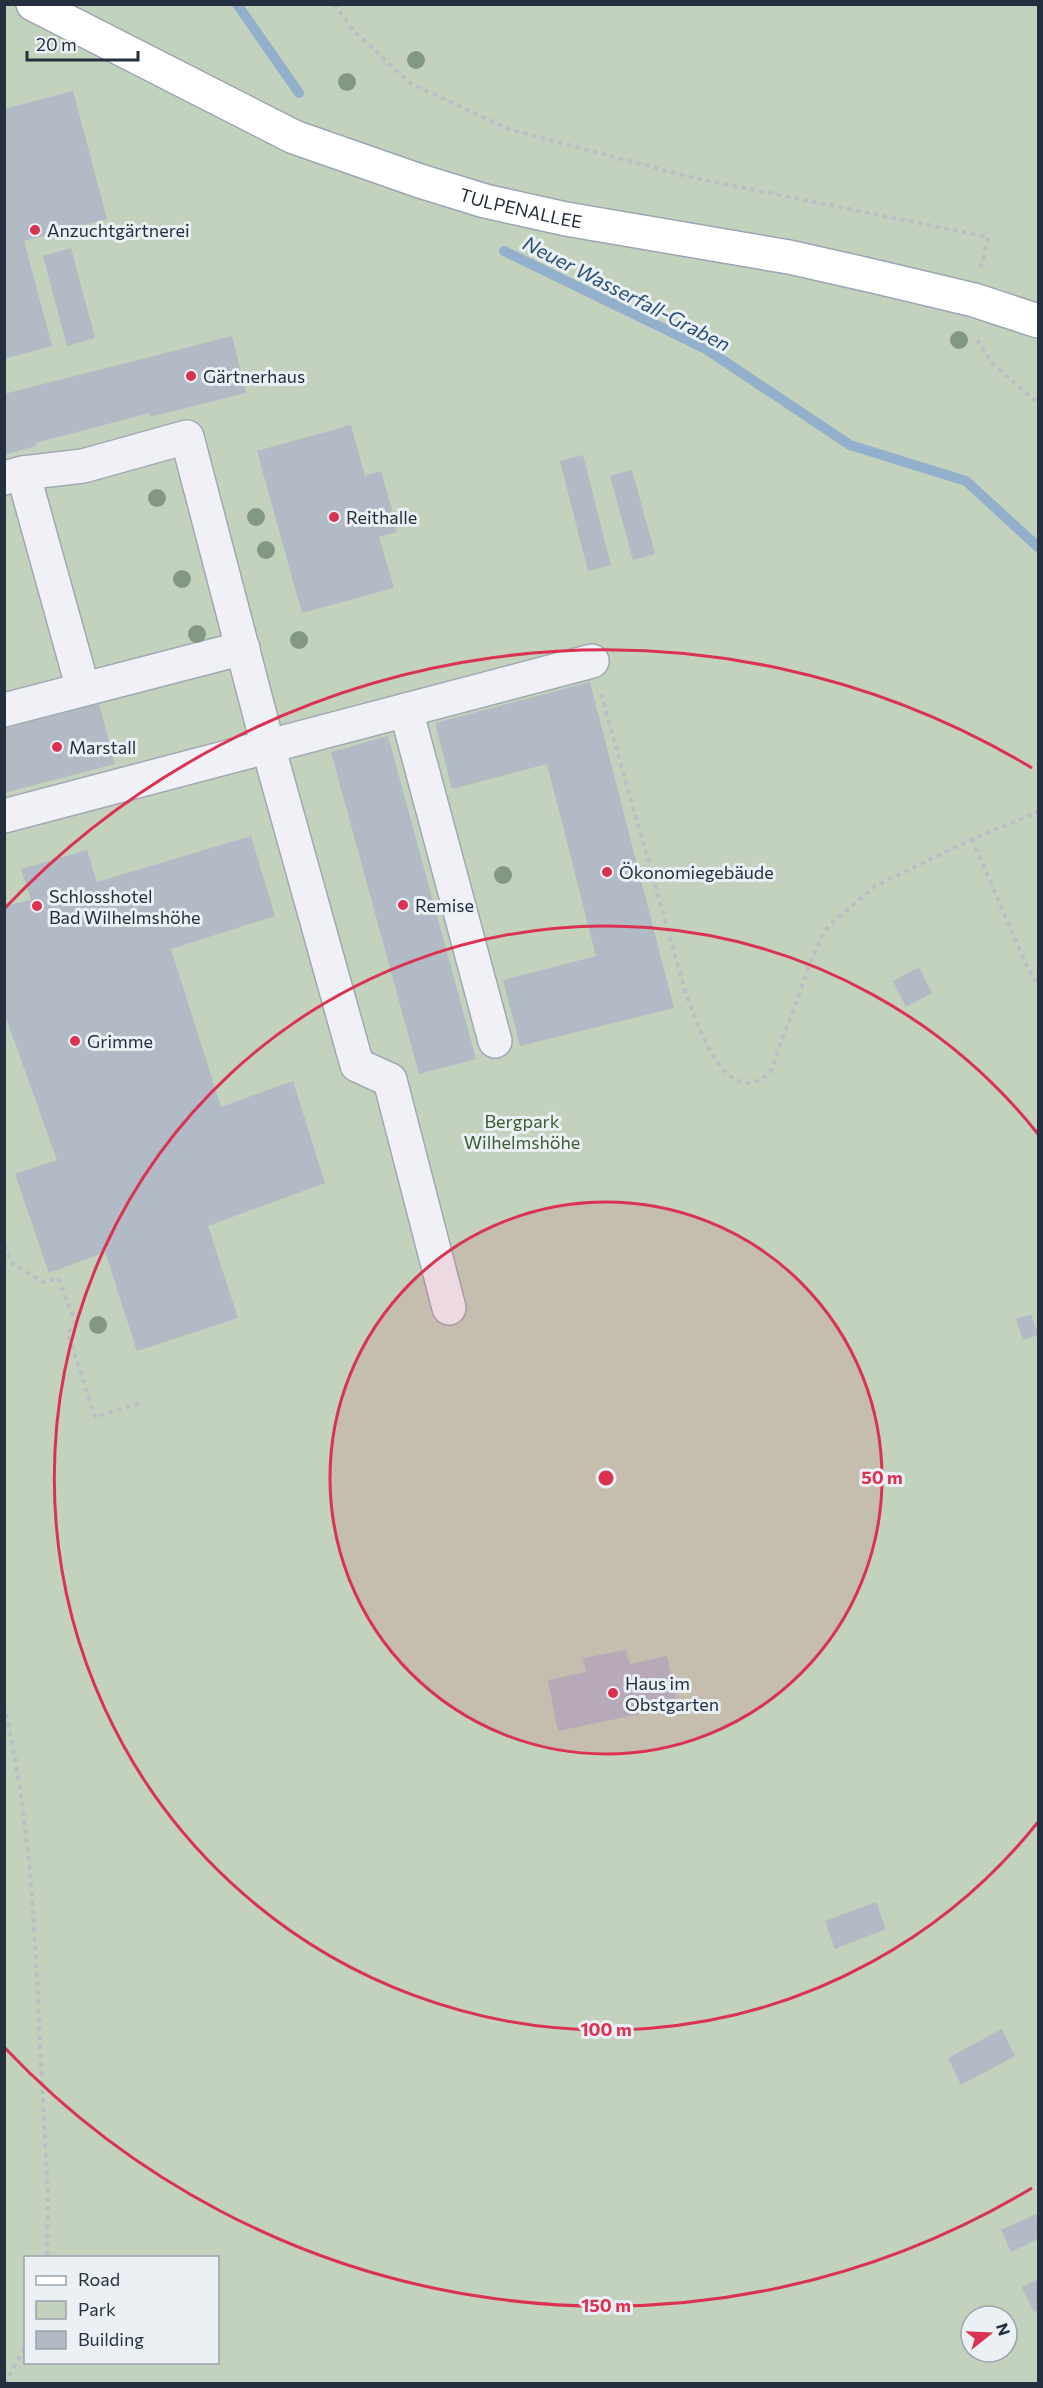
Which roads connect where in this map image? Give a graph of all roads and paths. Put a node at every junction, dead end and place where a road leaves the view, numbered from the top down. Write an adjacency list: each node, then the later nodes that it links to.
1 (33, 4): 3 (main road, TULPENALLEE)
2 (334, 4): 3 (path)
3 (974, 300): 4 (main road, TULPENALLEE); 5 (path)
4 (1038, 321)
5 (1038, 403)
6 (14, 476): 7 (lane); 9 (lane)
7 (243, 648): 9 (lane); 12 (lane)
8 (592, 661): 11 (lane); 15 (path)
9 (83, 689): 10 (lane)
10 (4, 710)
11 (406, 710): 12 (lane); 17 (lane)
12 (268, 747): 14 (lane); 19 (lane)
13 (1038, 812): 15 (path)
14 (4, 816)
15 (972, 839): 16 (path)
16 (1038, 985)
17 (495, 1041)
18 (4, 1245): 20 (path)
19 (449, 1308)
20 (140, 1403)
21 (4, 1705): 22 (path)
22 (47, 2256)
23 (24, 2349): 24 (path)
24 (5, 2384)

